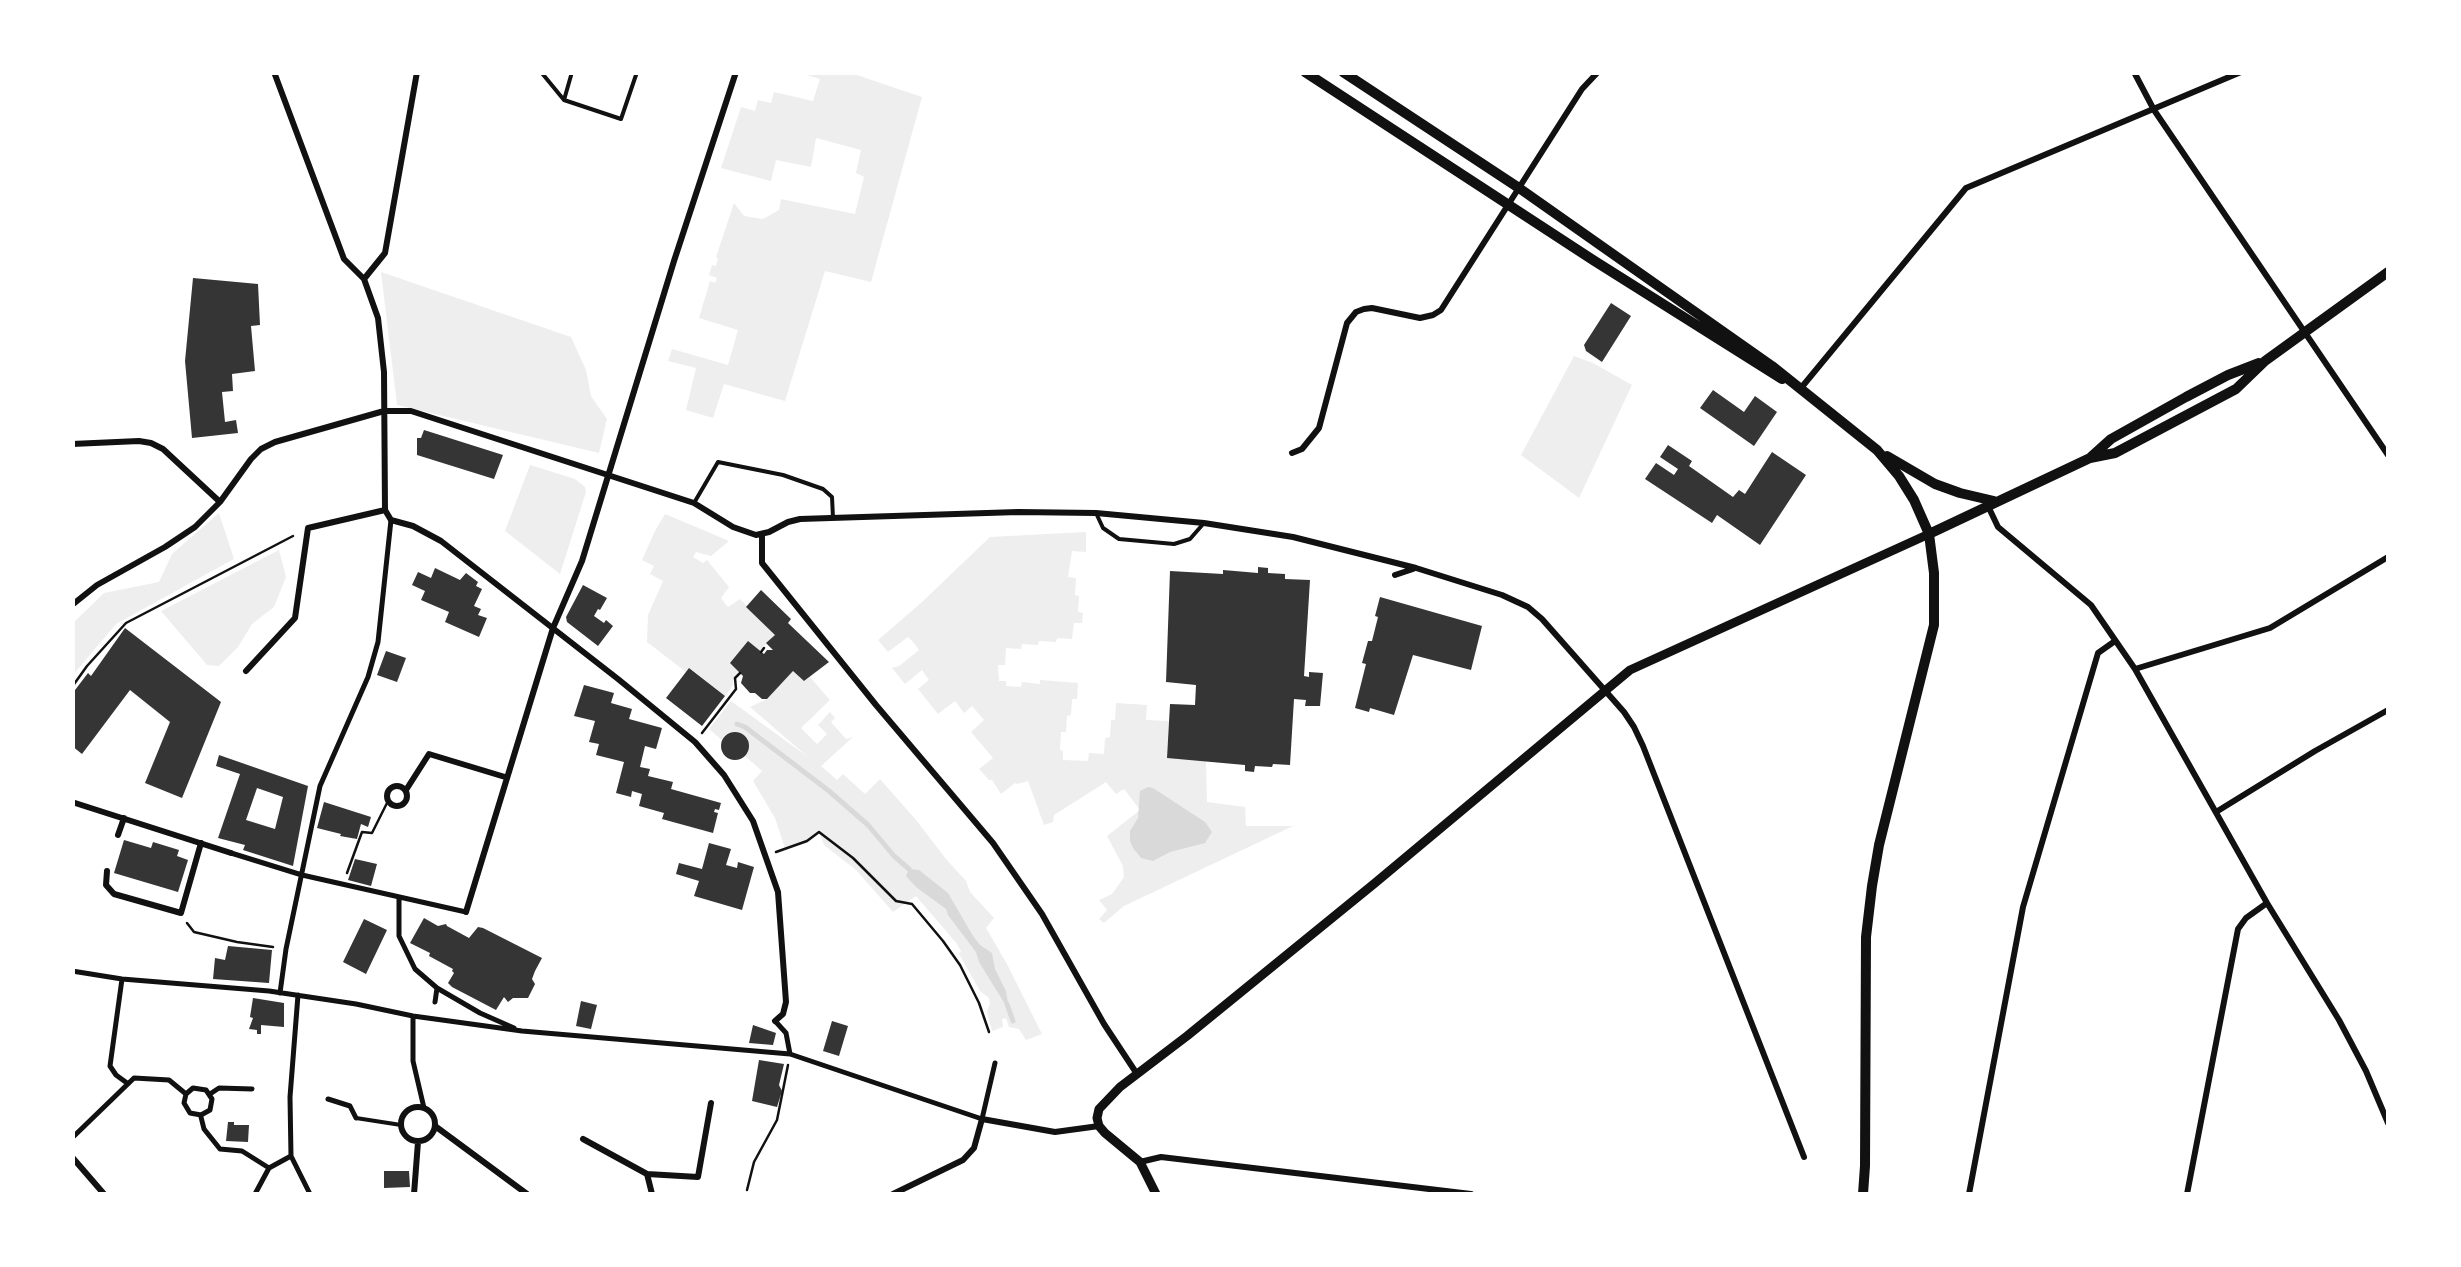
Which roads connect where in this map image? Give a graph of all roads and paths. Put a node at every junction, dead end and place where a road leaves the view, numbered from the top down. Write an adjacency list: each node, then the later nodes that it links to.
1 (274, 72): 17 (street)
2 (417, 72): 17 (street)
3 (542, 72): 12 (lane)
4 (572, 72): 12 (lane)
5 (637, 72): 12 (lane)
6 (736, 72): 25 (street)
7 (1305, 72): 15 (main road)
8 (1343, 72): 14 (main road)
9 (1598, 72): 14 (street)
10 (2134, 72): 13 (street)
11 (2241, 72): 13 (street)
12 (564, 100)
13 (2154, 110): 18 (street); 19 (street)
14 (1519, 188): 15 (street); 19 (main road)
15 (1510, 205): 19 (main road); 23 (street)
16 (2388, 272): 18 (main road)
17 (364, 279): 20 (street)
18 (2305, 332): 24 (street); 28 (main road)
19 (1801, 388): 22 (main road)
20 (384, 411): 25 (street); 26 (street); 29 (street)
21 (72, 444): 26 (street)
22 (1877, 450): 28 (main road); 35 (main road)
23 (1292, 453)
24 (2388, 455)
25 (608, 475): 27 (street); 43 (street)
26 (220, 502): 42 (street)
27 (694, 503): 31 (lane); 36 (street)
28 (1993, 504): 35 (main road); 44 (street)
29 (385, 510): 32 (street); 34 (street)
30 (1096, 513): 31 (street); 33 (street); 33 (lane)
31 (834, 518): 36 (street)
32 (391, 520): 43 (street); 63 (street)
33 (1204, 524): 37 (street)
34 (308, 528): 46 (street); 48 (path)
35 (1929, 534): 49 (street); 121 (main road)
36 (762, 535): 84 (street)
37 (1333, 547): 39 (street); 40 (street)
38 (2388, 557): 45 (street)
39 (1337, 560)
40 (1416, 568): 41 (street); 49 (street)
41 (1395, 575)
42 (72, 606)
43 (553, 628): 51 (street); 52 (street)
44 (2115, 641): 45 (street); 122 (street)
45 (2136, 669): 56 (street)
46 (246, 671)
47 (740, 673): 51 (path)
48 (72, 688)
49 (1606, 690): 84 (street); 107 (street)
50 (2388, 710): 56 (street)
51 (695, 742): 61 (street)
52 (506, 777): 53 (street); 67 (street)
53 (406, 790): 54 (street); 54 (street)
54 (388, 801): 64 (path)
55 (72, 802): 57 (street)
56 (2216, 812): 66 (street)
57 (124, 818): 58 (street); 59 (street)
58 (118, 835)
59 (201, 843): 60 (street); 68 (street)
60 (231, 853): 63 (street)
61 (767, 855): 79 (street); 81 (path)
62 (107, 871): 68 (street)
63 (302, 875): 64 (street); 69 (street)
64 (342, 885): 65 (street)
65 (399, 898): 67 (street); 72 (street)
66 (2268, 903): 98 (street); 123 (street)
67 (466, 912)
68 (181, 913): 69 (path)
69 (286, 949): 73 (street)
70 (72, 971): 71 (street)
71 (122, 979): 73 (street); 85 (street)
72 (437, 988): 75 (street); 80 (street)
73 (280, 993): 74 (street)
74 (298, 996): 77 (street); 90 (street)
75 (435, 1002)
76 (435, 1010): 78 (street)
77 (414, 1016): 78 (street); 94 (street)
78 (435, 1019): 80 (street)
79 (775, 1022): 82 (street)
80 (522, 1031): 82 (street)
81 (989, 1032)
82 (790, 1054): 97 (street); 111 (path)
83 (995, 1064): 97 (street)
84 (1137, 1074): 101 (street)
85 (127, 1083): 88 (street); 102 (street)
86 (252, 1089): 89 (street)
87 (280, 1092): 90 (street)
88 (186, 1094): 89 (street); 95 (street)
89 (210, 1094): 95 (street)
90 (290, 1094): 91 (street); 105 (street)
91 (303, 1098)
92 (328, 1099): 96 (street)
93 (711, 1103): 110 (street)
94 (424, 1108): 99 (street); 100 (street)
95 (200, 1116): 109 (street)
96 (356, 1118): 99 (lane)
97 (982, 1119): 101 (street); 118 (street)
98 (2388, 1123)
99 (400, 1126): 104 (street)
100 (435, 1126): 104 (street); 116 (street)
101 (1099, 1126): 108 (street)
102 (72, 1138)
103 (583, 1139): 110 (street)
104 (418, 1142): 115 (street)
105 (291, 1156): 109 (street); 114 (street)
106 (72, 1157): 112 (street)
107 (1804, 1157)
108 (1140, 1162): 119 (street); 120 (street)
109 (268, 1168): 113 (street)
110 (647, 1174): 117 (street)
111 (748, 1190)
112 (104, 1194)
113 (255, 1194)
114 (310, 1194)
115 (414, 1194)
116 (528, 1194)
117 (652, 1194)
118 (893, 1194)
119 (1156, 1194)
120 (1471, 1194)
121 (1863, 1194)
122 (1968, 1194)
123 (2187, 1194)

